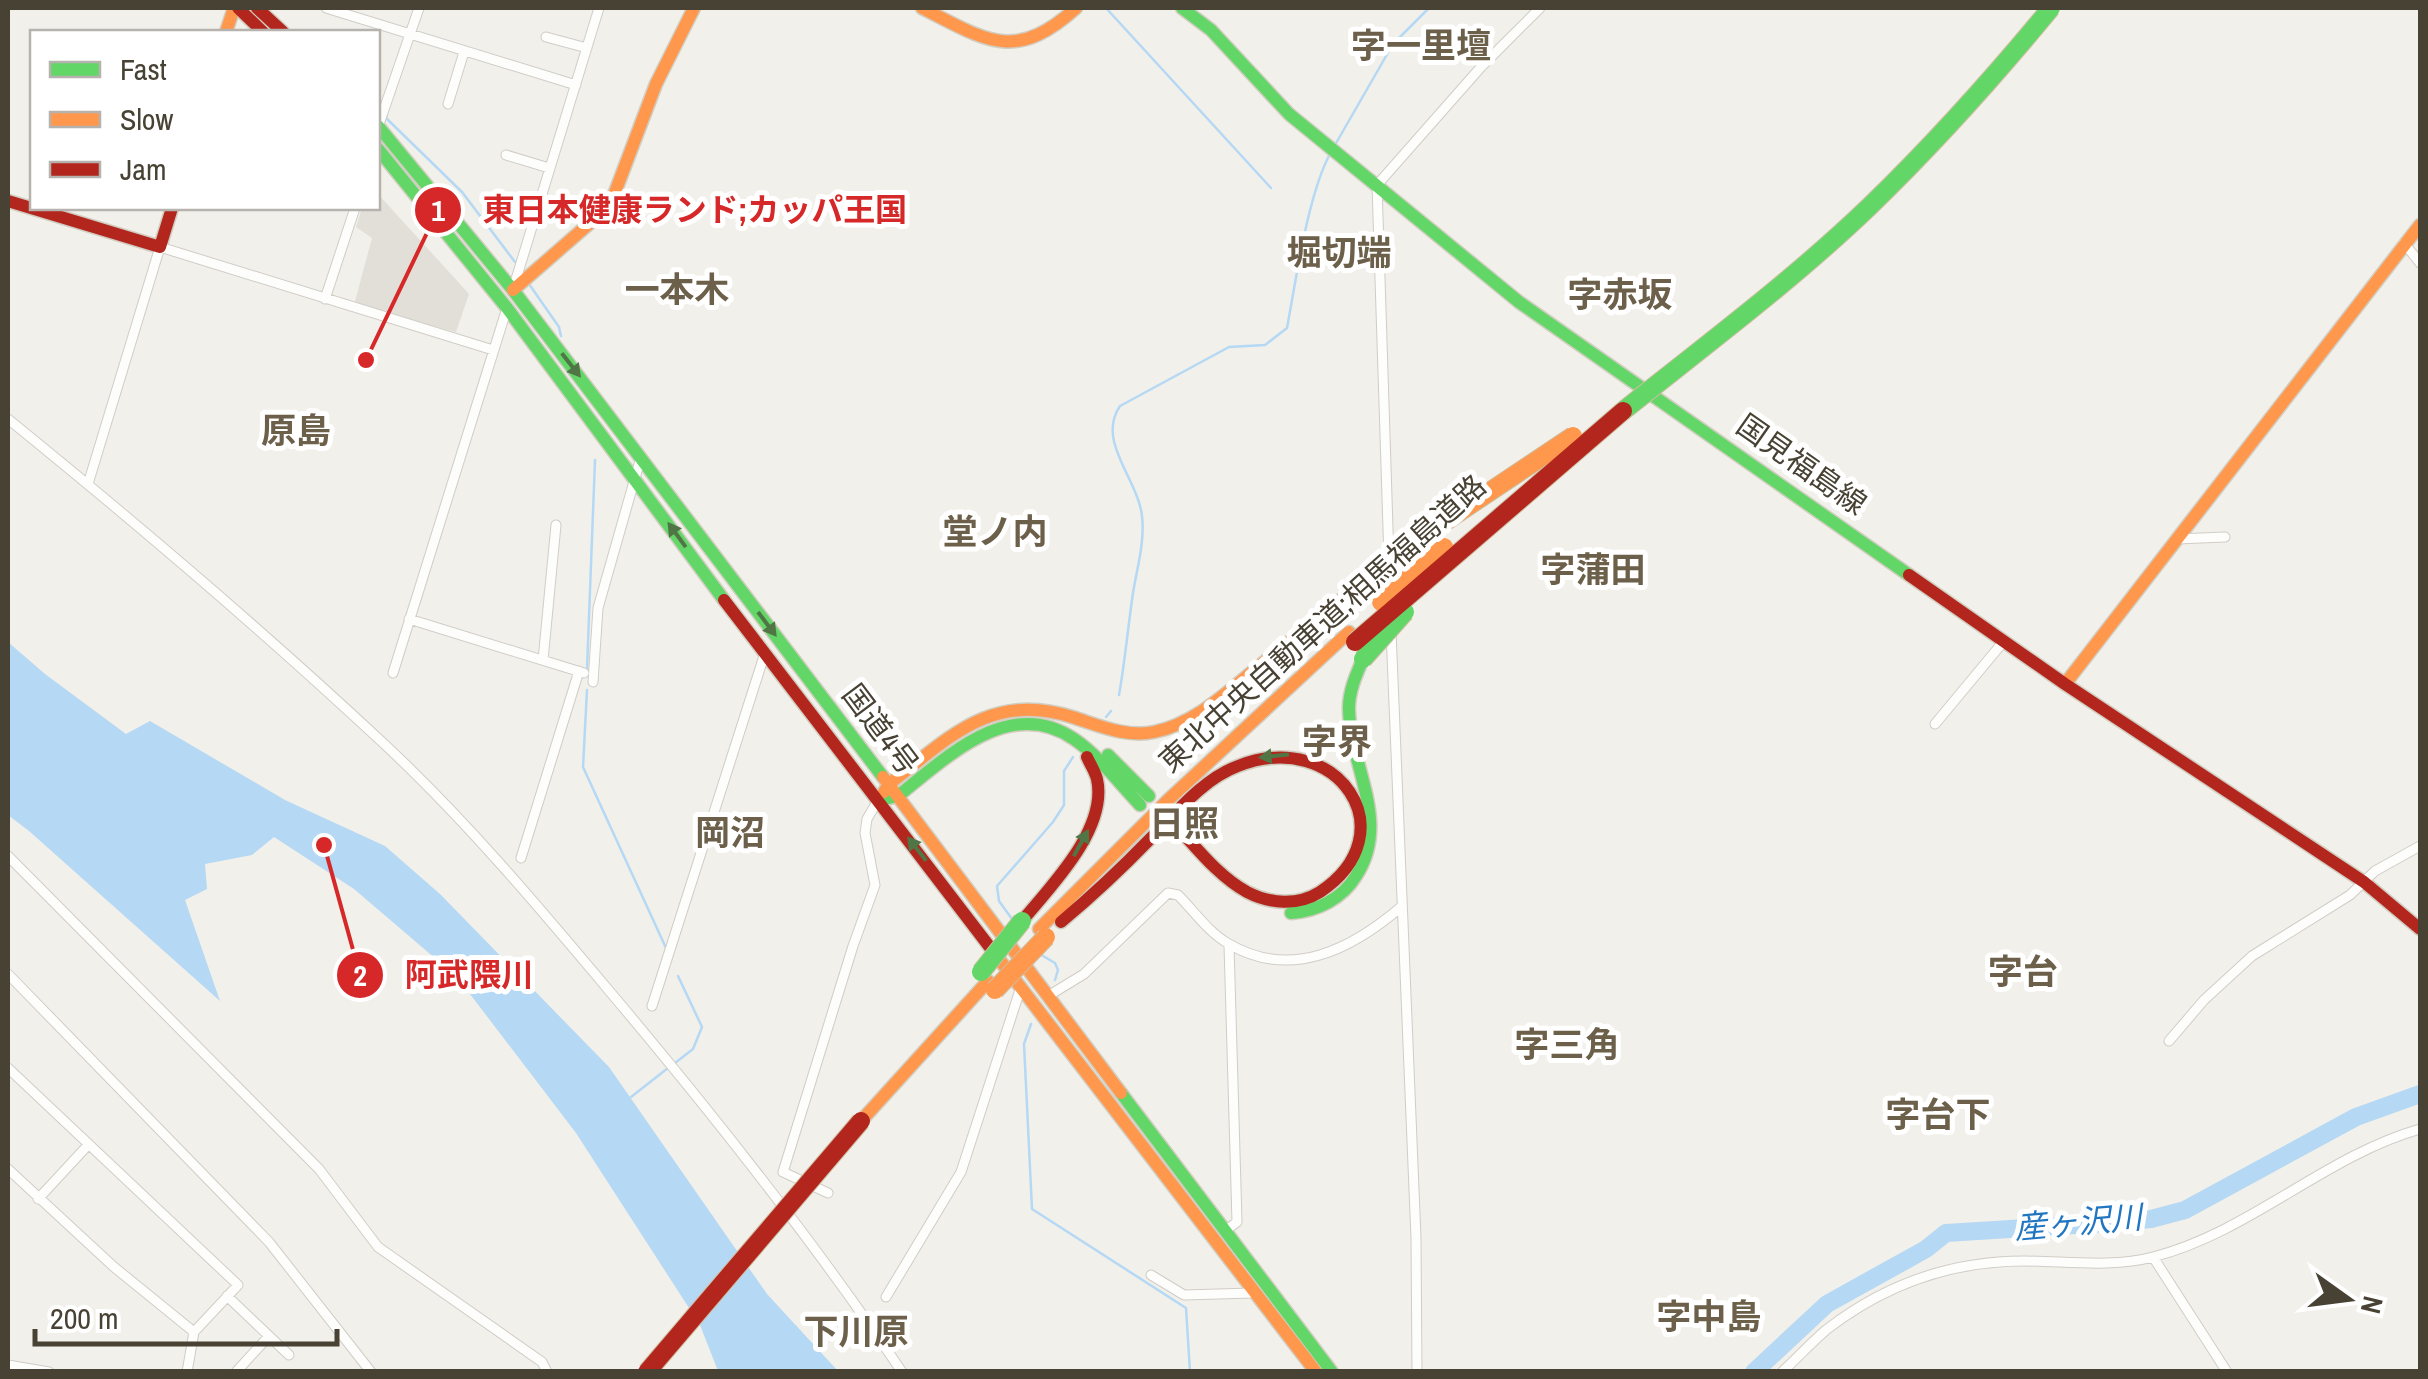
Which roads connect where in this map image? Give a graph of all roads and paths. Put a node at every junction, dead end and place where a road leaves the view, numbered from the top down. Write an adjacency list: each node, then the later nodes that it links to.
1 (236, 8): 13 (main road)
2 (258, 8): 14 (main road)
3 (326, 8): 15 (street)
4 (418, 8): 15 (street)
5 (598, 8): 17 (street)
6 (694, 8): 35 (main road)
7 (922, 8): 8 (main road)
8 (1076, 8)
9 (1182, 8): 26 (main road, 国見福島線)
10 (1540, 8): 26 (street)
11 (2040, 8): 38 (main road, 東北中央自動車道;相馬福島道路)
12 (2051, 8): 38 (main road, 東北中央自動車道;相馬福島道路, bridge)
13 (261, 30)
14 (281, 30)
15 (411, 35): 18 (street); 21 (street)
16 (546, 38): 17 (street)
17 (587, 48): 19 (street)
18 (464, 52): 19 (street); 20 (street)
19 (576, 85): 25 (street)
20 (448, 104)
21 (380, 120)
22 (380, 129): 35 (main road, 国道4号)
23 (380, 152): 35 (main road, 国道4号)
24 (506, 155): 25 (street)
25 (549, 168): 35 (street)
26 (1377, 185): 46 (main road, 国見福島線); 61 (street)
27 (38, 210): 32 (main road)
28 (171, 210): 32 (main road)
29 (355, 210): 34 (street)
30 (2420, 225): 31 (main road)
31 (2404, 243): 33 (street); 44 (main road)
32 (160, 247): 34 (street); 41 (street)
33 (2420, 263)
34 (325, 299): 36 (street)
35 (510, 299): 36 (street); 39 (main road, 国道4号, one-way to 39); 40 (main road, 国道4号)
36 (493, 350): 45 (street)
37 (8, 420): 41 (street)
38 (1572, 444): 47 (main road, 東北中央自動車道;相馬福島道路, bridge); 47 (main road, bridge); 53 (main road, bridge)
39 (641, 457): 40 (street); 56 (main road, 国道4号, one-way to 56)
40 (636, 478): 48 (main road, 国道4号, one-way to 40); 50 (street)
41 (88, 484): 96 (street)
42 (556, 525): 49 (street)
43 (2225, 537): 44 (street)
44 (2177, 539): 52 (main road)
45 (410, 620): 49 (street); 51 (street)
46 (2004, 641): 52 (main road, 国見福島線); 54 (street)
47 (1356, 644): 62 (main road, 東北中央自動車道;相馬福島道路); 62 (main road, one-way to 62); 63 (main road, 東北中央自動車道;相馬福島道路)
48 (765, 654): 56 (main road, 国道4号); 70 (street)
49 (543, 660): 50 (street)
50 (578, 671): 59 (street)
51 (393, 673)
52 (2065, 684): 60 (main road, 国見福島線)
53 (1062, 716): 55 (main road); 56 (main road)
54 (1935, 724)
55 (1074, 739): 56 (main road); 63 (main road, one-way to 55)
56 (889, 793): 67 (main road, 国道4号); 77 (street)
57 (2420, 846): 60 (street)
58 (8, 856): 93 (street)
59 (521, 858)
60 (2364, 882): 64 (main road, 国見福島線); 71 (street)
61 (1401, 906): 65 (street); 99 (street)
62 (1060, 922): 63 (main road, 東北中央自動車道;相馬福島道路)
63 (1036, 929): 68 (main road, bridge); 68 (main road, 東北中央自動車道;相馬福島道路, bridge)
64 (2420, 929)
65 (1229, 944): 69 (street); 79 (street)
66 (8, 974): 92 (street)
67 (1027, 979): 69 (main road, 国道4号); 82 (main road, 国道4号); 84 (street)
68 (988, 981): 73 (main road, 東北中央自動車道;相馬福島道路); 73 (main road, 東北中央自動車道;相馬福島道路)
69 (1048, 996): 79 (main road, 国道4号)
70 (652, 1006)
71 (2169, 1041)
72 (8, 1068): 75 (street)
73 (865, 1124): 94 (main road, 東北中央自動車道;相馬福島道路, bridge); 95 (main road, 東北中央自動車道;相馬福島道路)
74 (2420, 1129): 80 (street)
75 (89, 1144): 78 (street); 83 (street)
76 (8, 1169): 78 (street)
77 (828, 1193)
78 (38, 1198): 85 (street)
79 (1225, 1231): 98 (main road, 国道4号)
80 (2153, 1257): 100 (street); 101 (street)
81 (1151, 1275): 82 (street)
82 (1256, 1292): 97 (main road, 国道4号)
83 (228, 1296): 85 (street); 86 (street)
84 (886, 1297)
85 (194, 1332): 90 (street)
86 (268, 1336): 87 (street); 91 (street)
87 (288, 1355)
88 (8, 1365): 89 (street)
89 (49, 1372)
90 (187, 1372)
91 (236, 1372)
92 (370, 1372)
93 (547, 1372)
94 (647, 1372)
95 (660, 1372)
96 (902, 1372)
97 (1316, 1372)
98 (1332, 1372)
99 (1417, 1372)
100 (1782, 1372)
101 (2227, 1372)

